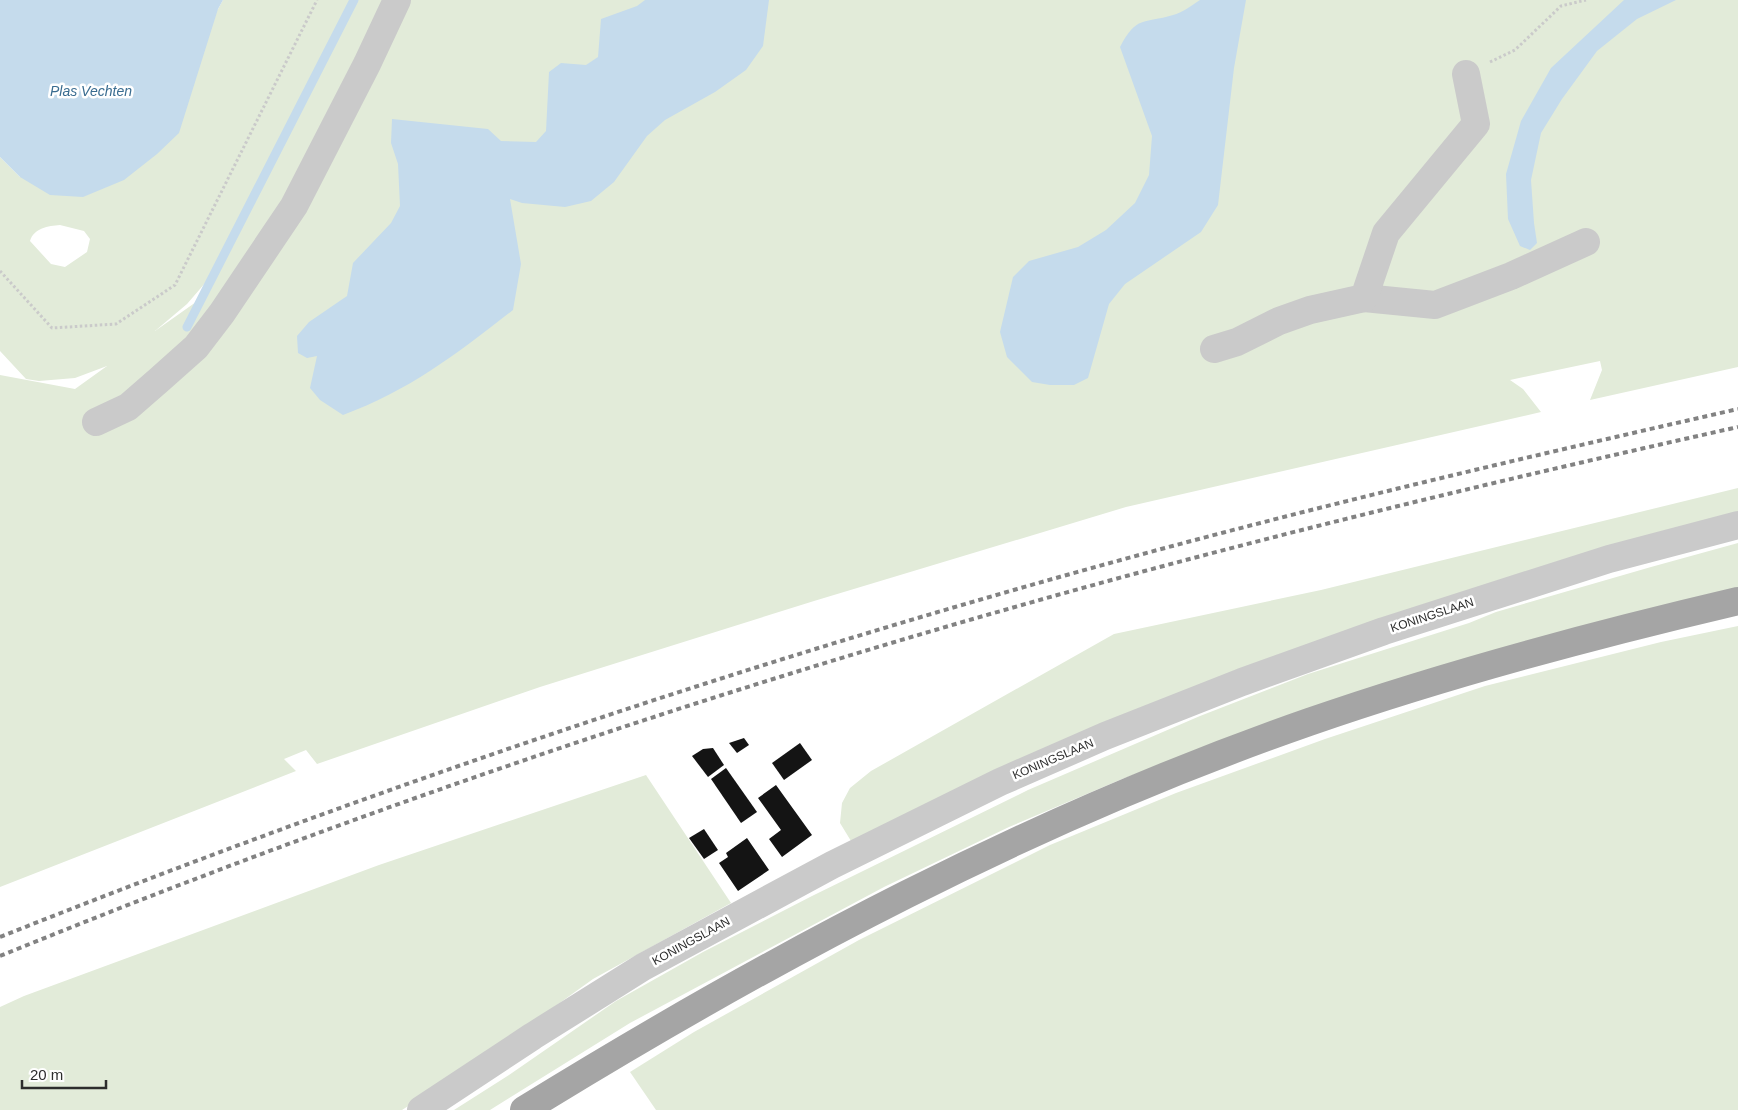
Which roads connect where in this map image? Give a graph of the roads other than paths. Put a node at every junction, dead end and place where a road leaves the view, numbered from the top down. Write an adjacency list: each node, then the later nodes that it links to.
1 (397, 0): 6 (street)
2 (1466, 74): 4 (street)
3 (1586, 242): 4 (street)
4 (1364, 298): 5 (street)
5 (1214, 349)
6 (96, 422)
7 (1738, 525): 9 (street, KONINGSLAAN)
8 (1738, 602): 10 (main road)
9 (421, 1110)
10 (524, 1110)

